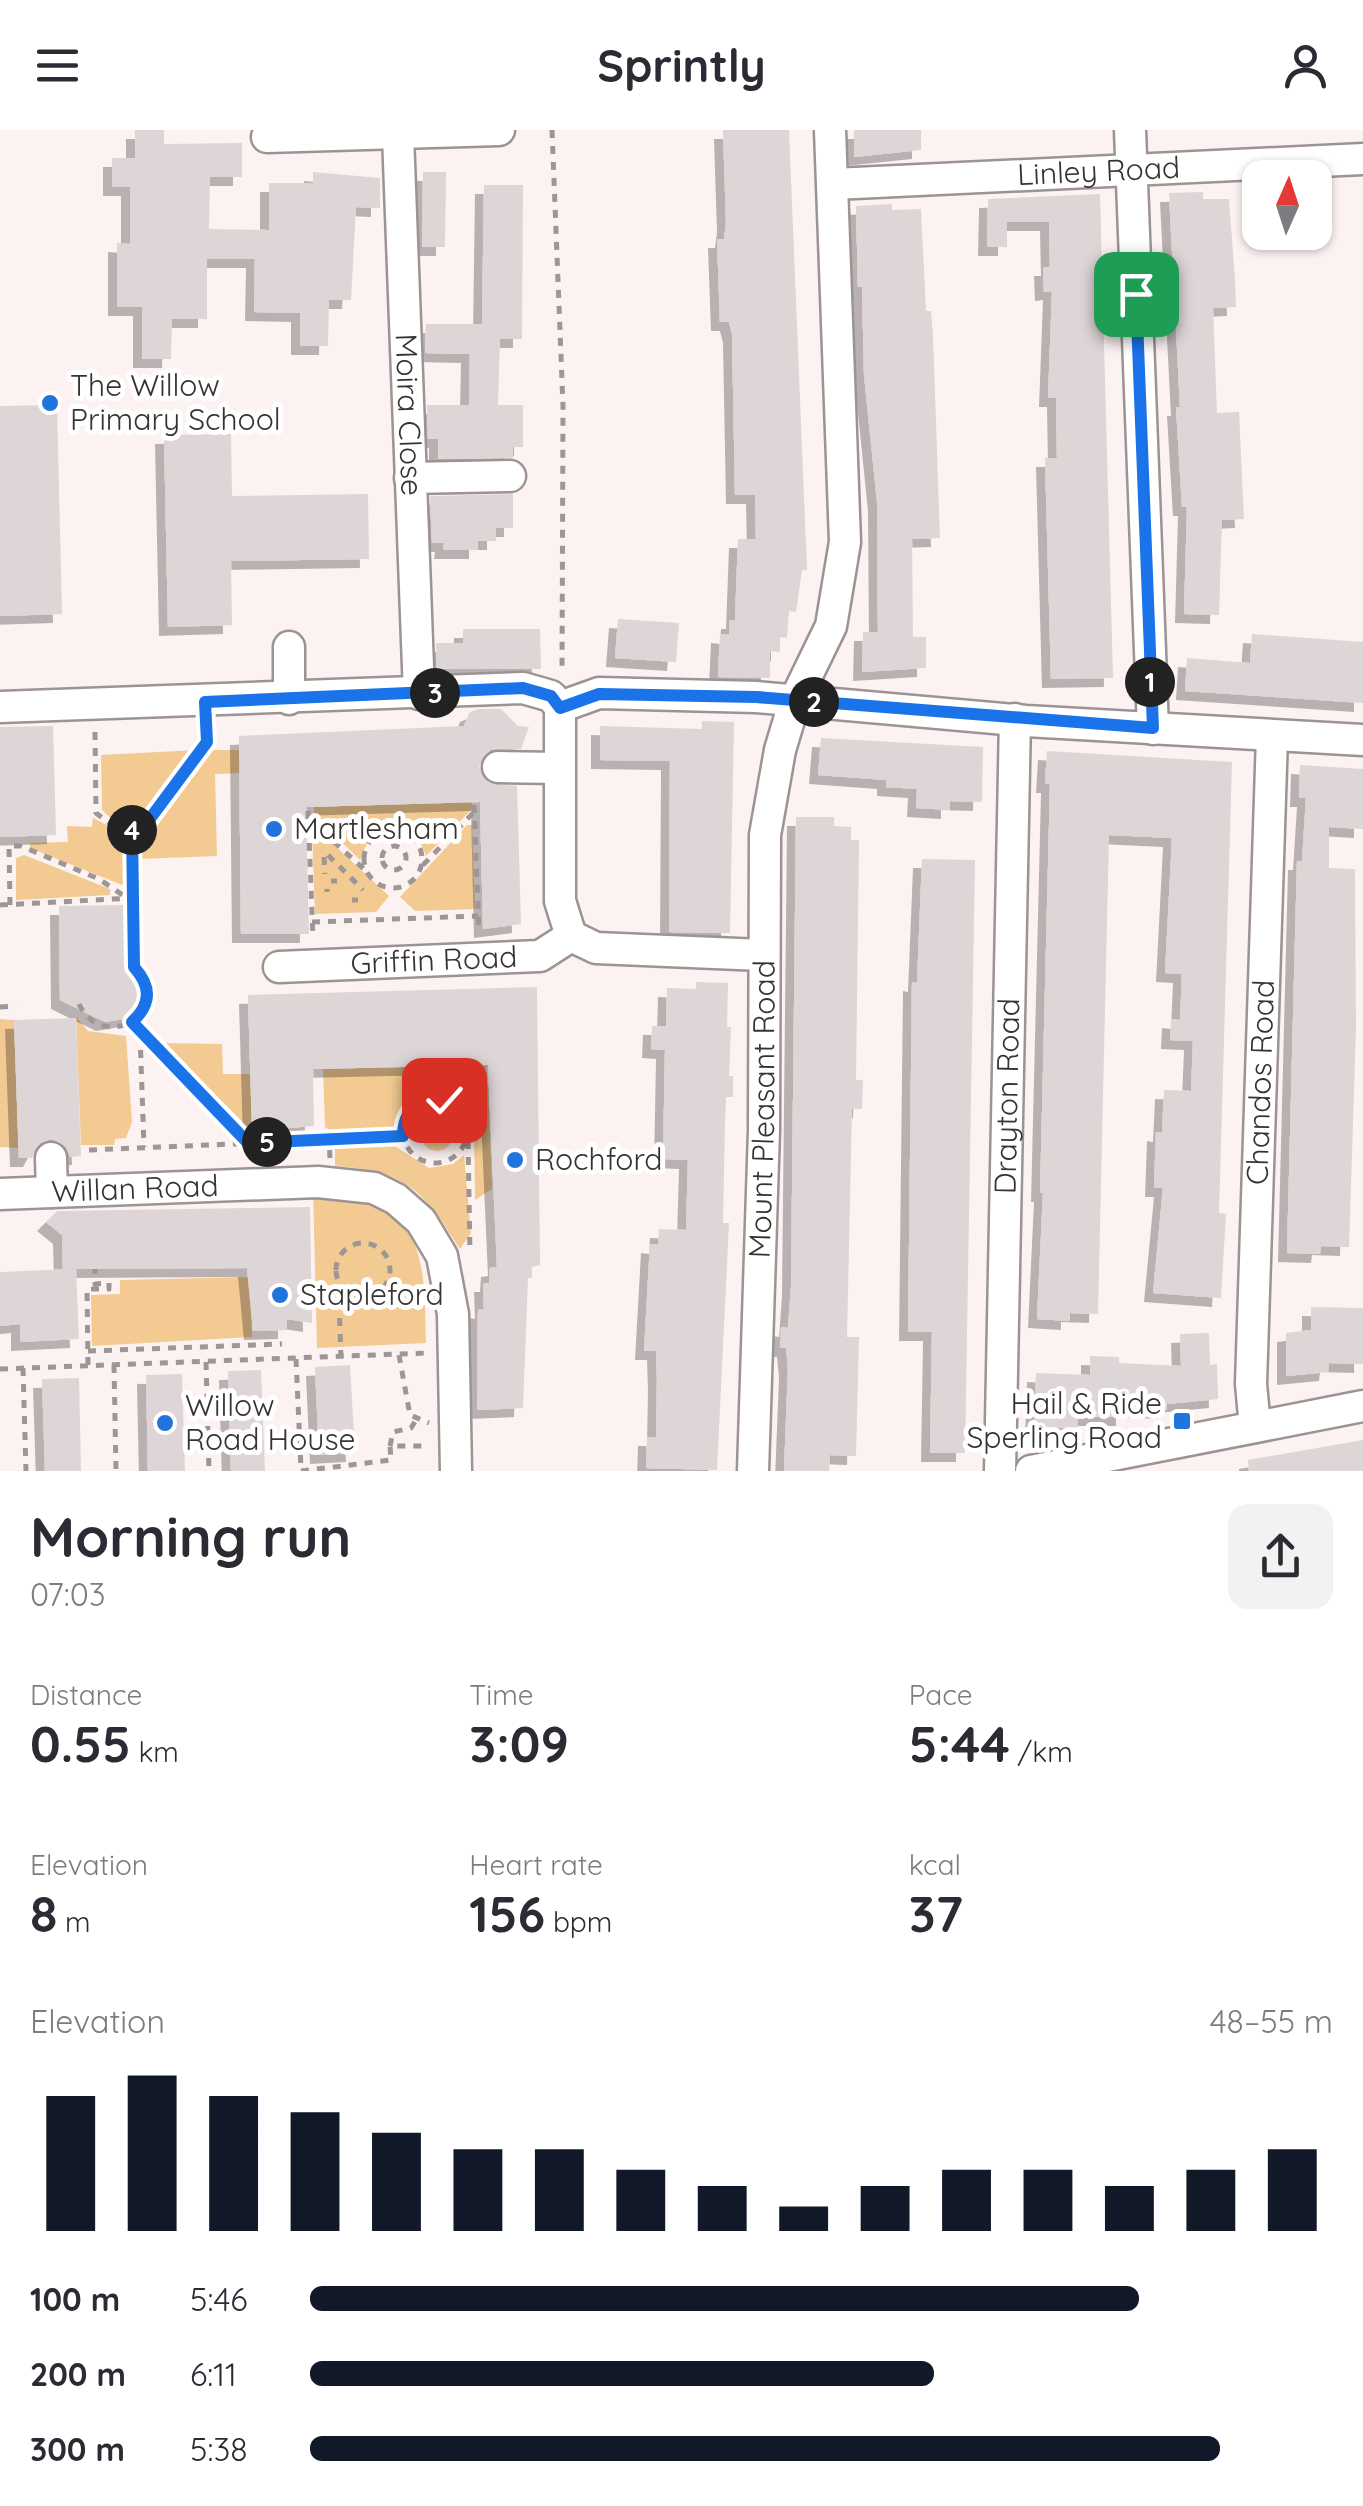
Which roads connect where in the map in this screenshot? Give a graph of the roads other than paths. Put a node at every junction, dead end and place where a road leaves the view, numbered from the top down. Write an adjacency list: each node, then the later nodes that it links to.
1 (499, 130): 4 (street)
2 (830, 130): 8 (street, Mount Pleasant Road)
3 (1130, 130): 7 (street)
4 (398, 135): 5 (street); 10 (street, Moira Close)
5 (267, 136)
6 (1363, 159): 7 (street, Linley Road)
7 (1131, 168): 8 (street, Linley Road); 19 (street)
8 (834, 184): 15 (street, Mount Pleasant Road)
9 (510, 476): 10 (street)
10 (410, 478): 12 (street, Moira Close)
11 (289, 647): 14 (street)
12 (419, 694): 14 (street); 16 (street)
13 (756, 697): 15 (street); 16 (street); 22 (street)
14 (289, 699): 17 (street)
15 (795, 700): 18 (street); 22 (street, Mount Pleasant Road)
16 (556, 702): 24 (street)
17 (0, 706)
18 (1021, 720): 19 (street); 35 (street, Drayton Road)
19 (1153, 728): 20 (street)
20 (1272, 736): 21 (street); 32 (street, Chandos Road)
21 (1363, 740)
22 (780, 750): 26 (street, Mount Pleasant Road)
23 (498, 767): 24 (street)
24 (560, 768): 25 (street)
25 (571, 936): 26 (street); 27 (street, Griffin Road)
26 (762, 955): 34 (street, Mount Pleasant Road)
27 (279, 967)
28 (51, 1158): 29 (street)
29 (52, 1192): 30 (street, Willan Road); 33 (street, Willan Road)
30 (0, 1194)
31 (1363, 1406): 32 (street)
32 (1255, 1428): 36 (street)
33 (456, 1447)
34 (754, 1471)
35 (1000, 1471)
36 (1030, 1471)

